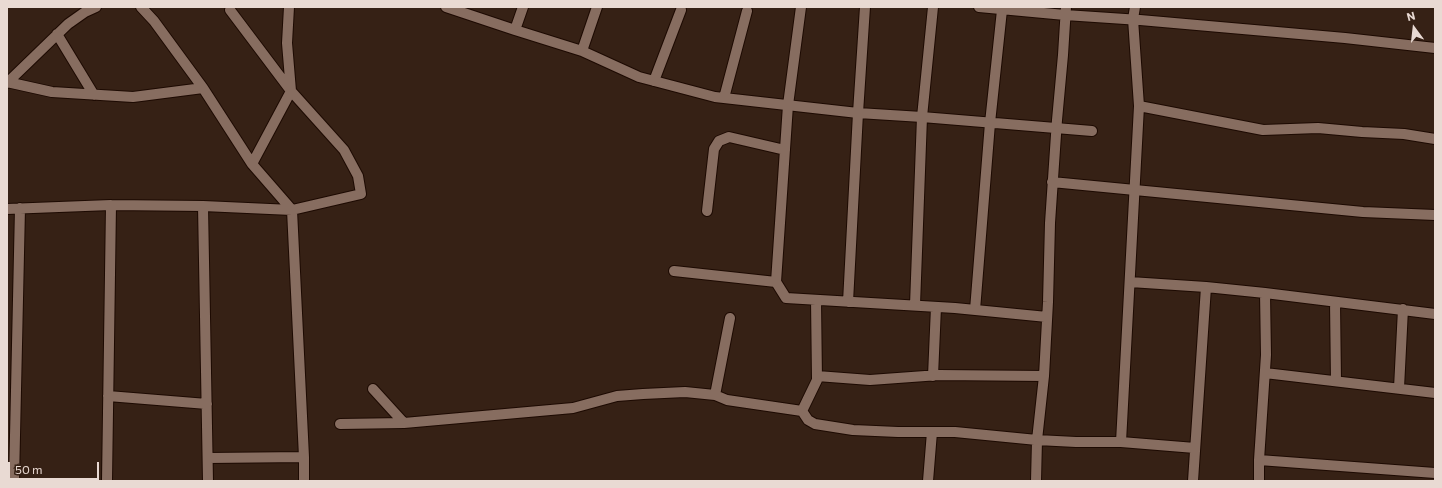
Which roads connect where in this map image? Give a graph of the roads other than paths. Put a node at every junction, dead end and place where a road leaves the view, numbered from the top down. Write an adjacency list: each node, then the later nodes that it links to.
1 (96, 7): 20 (street)
2 (141, 7): 25 (street)
3 (289, 7): 26 (street)
4 (446, 7): 19 (street)
5 (523, 7): 19 (street)
6 (597, 7): 22 (street)
7 (801, 7): 29 (street)
8 (865, 7): 31 (street)
9 (933, 7): 32 (street)
10 (979, 7): 12 (street)
11 (1135, 7): 18 (street)
12 (991, 8): 15 (street)
13 (230, 10): 26 (street)
14 (681, 10): 23 (street)
15 (1002, 10): 17 (street); 33 (street)
16 (747, 11): 28 (street)
17 (1065, 11): 18 (street); 34 (street)
18 (1133, 19): 21 (street); 30 (street)
19 (515, 30): 22 (street)
20 (57, 34): 24 (street); 27 (street)
21 (1435, 48)
22 (582, 51): 23 (street)
23 (654, 80): 28 (street)
24 (7, 82): 27 (street)
25 (203, 88): 27 (street); 38 (street)
26 (291, 92): 38 (street); 45 (street)
27 (94, 95)
28 (724, 98): 29 (street)
29 (788, 106): 31 (street); 37 (street)
30 (1140, 106): 36 (street); 40 (street)
31 (858, 113): 32 (street); 54 (street)
32 (922, 117): 33 (street); 56 (street)
33 (990, 123): 34 (street); 59 (street)
34 (1056, 128): 35 (street); 39 (street)
35 (1092, 131)
36 (1435, 139)
37 (785, 150): 46 (street); 49 (street)
38 (252, 164): 45 (street)
39 (1052, 182): 40 (street); 61 (street)
40 (1135, 190): 47 (street); 50 (street)
41 (111, 205): 42 (street); 43 (street); 72 (street)
42 (203, 206): 45 (street); 73 (street)
43 (20, 208): 44 (street); 85 (street)
44 (7, 209)
45 (292, 210): 81 (street)
46 (708, 212)
47 (1435, 215)
48 (674, 271): 49 (street)
49 (776, 282): 53 (street)
50 (1130, 282): 51 (street); 79 (street)
51 (1206, 287): 52 (street); 80 (street)
52 (1265, 293): 55 (street); 63 (street)
53 (816, 300): 54 (street); 64 (street)
54 (848, 302): 56 (street)
55 (1336, 302): 58 (street); 67 (street)
56 (915, 305): 57 (street)
57 (936, 307): 59 (street); 65 (street)
58 (1403, 309): 60 (street); 68 (street)
59 (975, 310): 61 (street)
60 (1435, 314)
61 (1047, 317): 66 (street)
62 (730, 318): 71 (street)
63 (1265, 372): 67 (street); 83 (street)
64 (816, 376): 65 (street); 74 (street)
65 (933, 376): 66 (street)
66 (1044, 376): 78 (street)
67 (1336, 381): 68 (street)
68 (1399, 388): 70 (street)
69 (373, 389): 76 (street)
70 (1435, 393)
71 (715, 395): 74 (street); 76 (street)
72 (108, 396): 73 (street); 86 (street)
73 (207, 404): 82 (street)
74 (802, 411): 77 (street)
75 (340, 424): 76 (street)
76 (404, 424)
77 (932, 432): 78 (street); 89 (street)
78 (1037, 440): 79 (street); 90 (street)
79 (1121, 442): 80 (street)
80 (1195, 448): 91 (street)
81 (304, 457): 82 (street); 88 (street)
82 (208, 458): 87 (street)
83 (1259, 460): 84 (street); 92 (street)
84 (1435, 473)
85 (14, 481)
86 (107, 481)
87 (208, 481)
88 (304, 481)
89 (928, 481)
90 (1036, 481)
91 (1193, 481)
92 (1259, 481)

